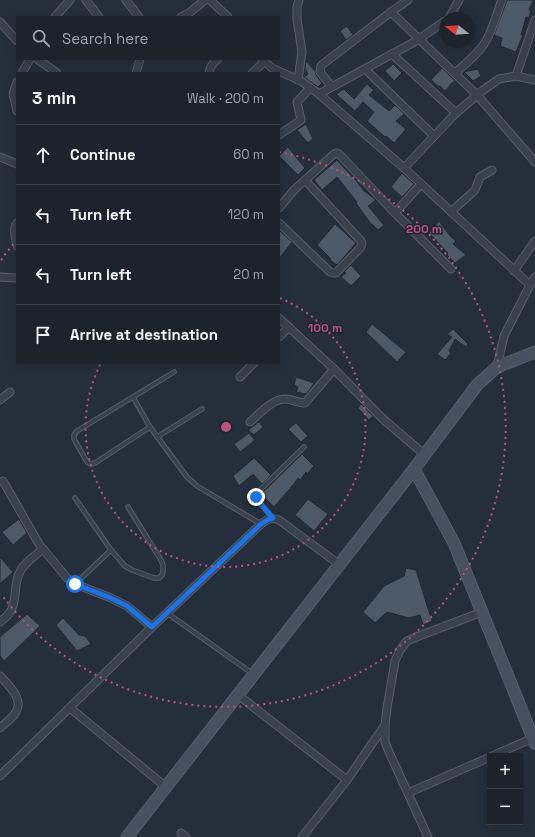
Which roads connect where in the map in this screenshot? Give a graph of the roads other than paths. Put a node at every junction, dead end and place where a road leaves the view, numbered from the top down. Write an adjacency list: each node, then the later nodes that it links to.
1 (69, 0): 12 (street)
2 (86, 0): 13 (street)
3 (126, 0): 14 (street)
4 (205, 0): 15 (street)
5 (210, 0): 16 (street)
6 (299, 0): 36 (street)
7 (408, 0): 10 (street)
8 (459, 0): 11 (street)
9 (502, 0): 34 (street)
10 (391, 12): 20 (street); 39 (street)
11 (452, 12)
12 (56, 16)
13 (98, 16)
14 (138, 16)
15 (184, 16)
16 (227, 16)
17 (535, 20): 35 (street)
18 (0, 22): 21 (street)
19 (439, 25): 20 (street)
20 (419, 39): 22 (street); 34 (street)
21 (16, 40)
22 (392, 54): 28 (street); 44 (street)
23 (29, 60): 29 (street)
24 (38, 60): 30 (street)
25 (140, 60): 31 (street)
26 (217, 60): 32 (street)
27 (263, 60): 33 (street); 36 (street)
28 (365, 69): 39 (street); 46 (street)
29 (23, 72)
30 (56, 72)
31 (136, 72)
32 (210, 72)
33 (253, 72)
34 (455, 73): 42 (street)
35 (516, 76): 37 (street); 42 (street)
36 (298, 80): 40 (street)
37 (535, 80)
38 (16, 85): 43 (street)
39 (332, 87): 41 (street)
40 (310, 88): 41 (street); 45 (street)
41 (319, 94): 50 (street)
42 (477, 95): 44 (street); 48 (street)
43 (16, 107)
44 (456, 113): 46 (street)
45 (280, 134)
46 (434, 136): 50 (street)
47 (0, 157): 49 (street)
48 (535, 162)
49 (16, 164)
50 (404, 168): 53 (street)
51 (492, 170): 55 (street)
52 (305, 180): 54 (street); 56 (street); 57 (street)
53 (421, 184): 55 (street); 56 (street)
54 (280, 207)
55 (451, 212): 62 (street)
56 (395, 213): 61 (street)
57 (280, 224)
58 (16, 225): 59 (street)
59 (16, 240)
60 (535, 241): 62 (street)
61 (451, 269)
62 (514, 270): 66 (street)
63 (0, 277): 65 (street)
64 (535, 277): 66 (street)
65 (16, 278)
66 (532, 286): 72 (street)
67 (280, 319): 68 (street)
68 (289, 327): 69 (street); 73 (street)
69 (280, 336)
70 (535, 352): 72 (main road)
71 (253, 364): 75 (street)
72 (497, 367): 84 (main road)
73 (334, 369): 80 (street); 84 (street)
74 (174, 372): 77 (lane)
75 (240, 377)
76 (10, 392): 78 (street)
77 (133, 397): 81 (lane); 81 (lane)
78 (0, 400)
79 (202, 409): 82 (lane)
80 (250, 422)
81 (150, 427): 82 (lane)
82 (157, 437): 90 (lane)
83 (304, 447): 89 (lane)
84 (425, 455): 85 (main road)
85 (414, 470): 93 (main road); 95 (main road)
86 (3, 481): 91 (street)
87 (75, 498): 92 (lane)
88 (128, 507): 92 (lane)
89 (273, 518): 90 (street); 93 (street)
90 (261, 524): 96 (street)
91 (43, 549): 94 (street); 97 (street)
92 (111, 550): 94 (lane)
93 (340, 565): 99 (main road)
94 (75, 584): 98 (street)
95 (482, 612): 103 (street); 105 (main road)
96 (167, 613): 98 (street); 99 (lane)
97 (0, 622)
98 (152, 627): 102 (street)
99 (254, 675): 101 (main road)
100 (0, 676): 104 (street)
101 (238, 695): 109 (street); 110 (main road)
102 (70, 708): 108 (street); 110 (street)
103 (385, 725): 109 (street); 111 (street)
104 (0, 728)
105 (534, 740): 106 (street)
106 (499, 753)
107 (487, 758): 111 (street)
108 (0, 776)
109 (347, 780): 113 (street)
110 (166, 787): 112 (main road)
111 (408, 792): 114 (street)
112 (127, 837)
113 (302, 837)
114 (428, 837)

